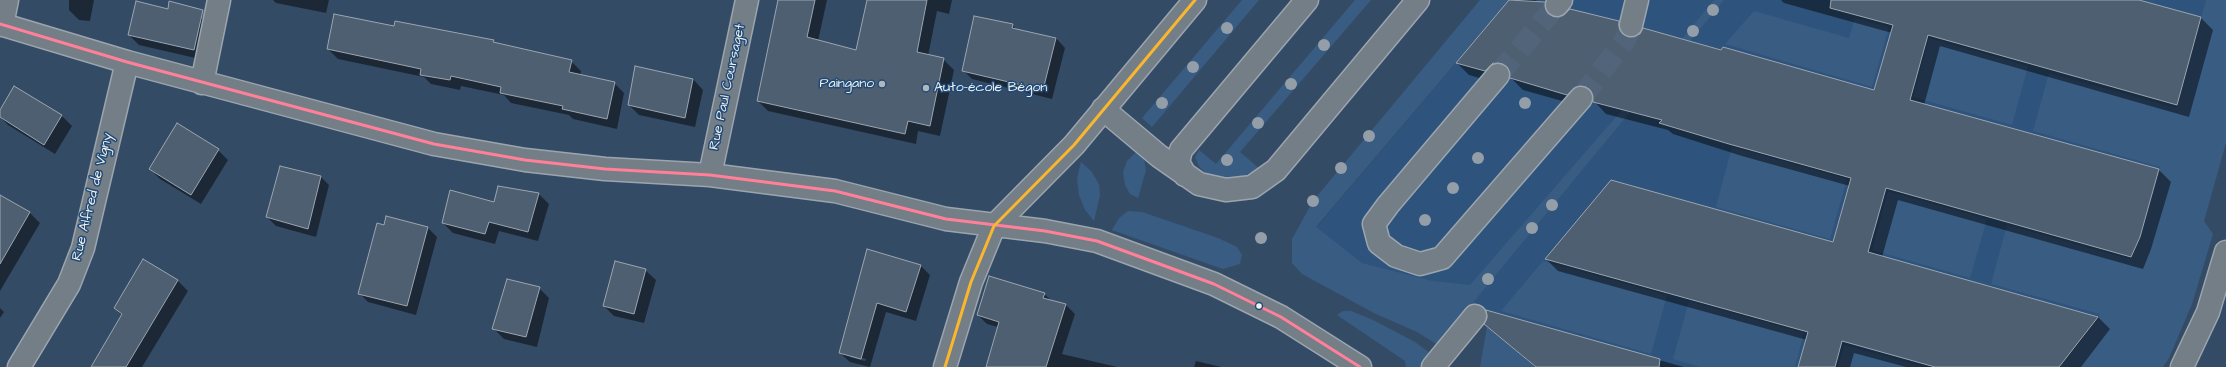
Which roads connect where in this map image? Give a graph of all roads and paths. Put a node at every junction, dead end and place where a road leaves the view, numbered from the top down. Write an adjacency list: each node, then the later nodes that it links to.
1 (7, 0): 8 (street)
2 (219, 0): 12 (street)
3 (747, 0): 15 (street, Rue Paul Coursaget)
4 (1195, 0): 14 (street)
5 (1307, 0): 16 (street)
6 (1418, 0): 16 (street)
7 (1637, 0): 9 (street)
8 (1, 24): 10 (street)
9 (1631, 25)
10 (126, 62): 12 (street); 20 (street, Rue Alfred de Vigny)
11 (1498, 75): 13 (street)
12 (202, 82): 15 (street)
13 (1581, 98)
14 (1103, 109): 16 (street); 17 (street)
15 (710, 175): 17 (street)
16 (1185, 175)
17 (994, 226): 21 (street); 22 (street)
18 (2226, 252): 24 (street)
19 (1475, 316): 23 (street)
20 (19, 367)
21 (945, 367)
22 (1360, 367)
23 (1433, 367)
24 (2182, 367)

